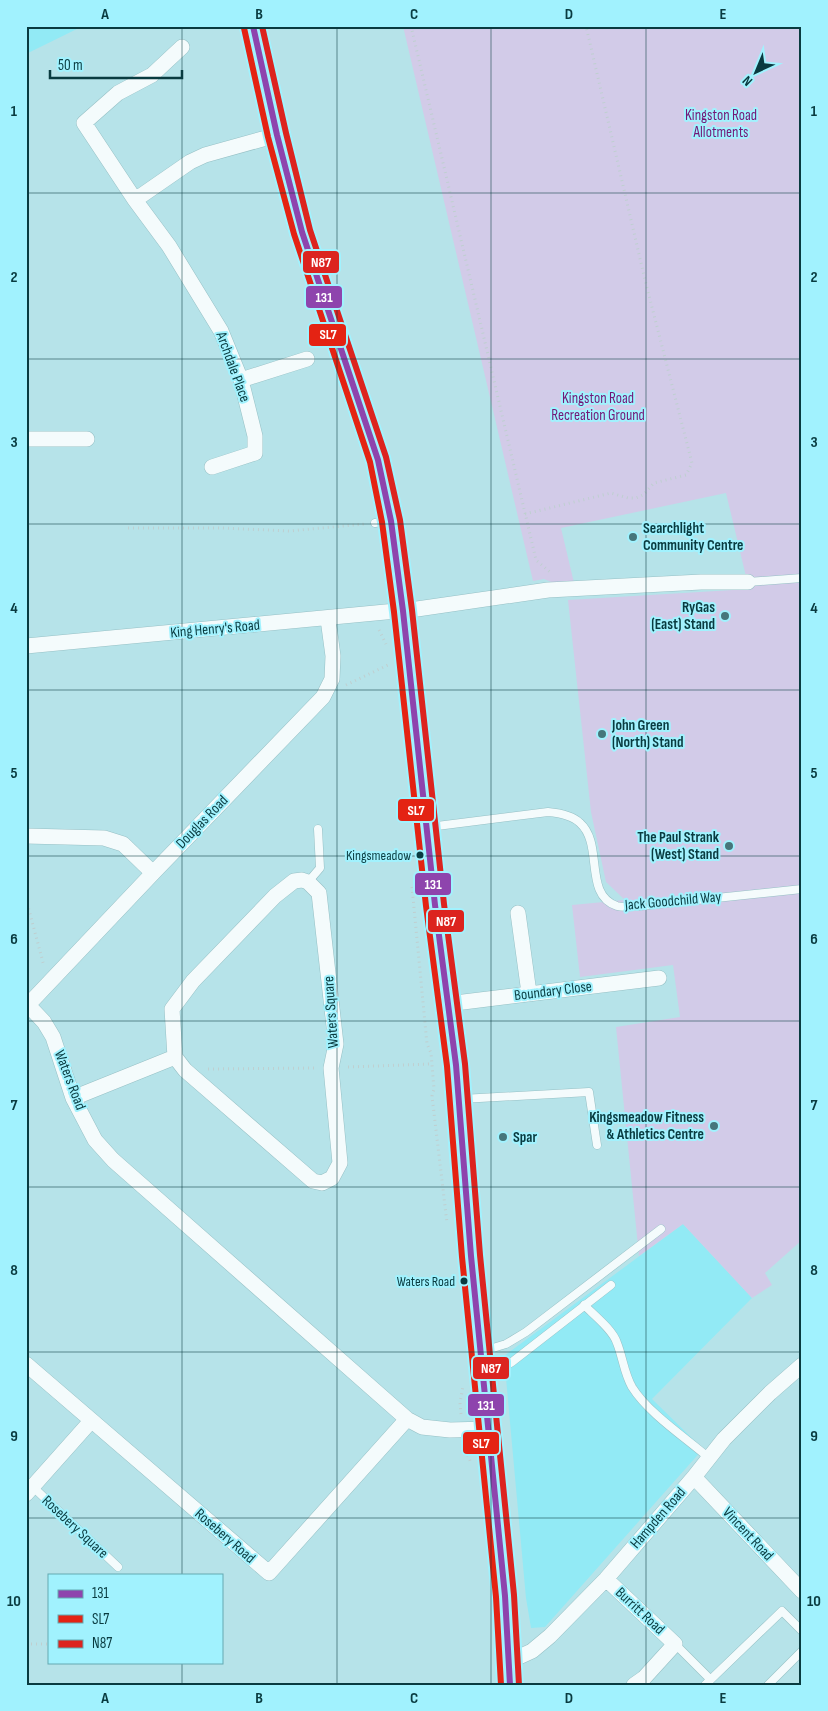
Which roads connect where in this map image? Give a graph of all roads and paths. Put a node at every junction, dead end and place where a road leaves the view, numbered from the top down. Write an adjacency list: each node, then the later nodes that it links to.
1 (253, 26): 5 (main road)
2 (411, 26): 12 (path)
3 (586, 26): 12 (path)
4 (182, 47): 6 (street, Archdale Place)
5 (277, 136): 6 (street); 13 (main road)
6 (135, 200): 8 (street, Archdale Place)
7 (308, 359): 8 (street)
8 (241, 380): 11 (street, Archdale Place)
9 (87, 438): 10 (street)
10 (26, 439)
11 (212, 467)
12 (525, 514): 17 (path)
13 (383, 522): 14 (path); 18 (main road)
14 (128, 528)
15 (802, 578): 16 (lane)
16 (748, 582): 17 (street, King Henry's Road)
17 (548, 590): 18 (street, King Henry's Road)
18 (403, 611): 19 (street, King Henry's Road); 23 (main road)
19 (328, 619): 20 (street, King Henry's Road); 22 (street, Douglas Road)
20 (26, 646)
21 (394, 663): 22 (path)
22 (323, 697): 26 (street, Douglas Road)
23 (427, 827): 28 (lane, Jack Goodchild Way); 35 (main road)
24 (318, 829): 27 (lane)
25 (26, 836): 26 (street)
26 (153, 873): 33 (street, Douglas Road)
27 (308, 882): 37 (street); 39 (street, Waters Square)
28 (802, 889)
29 (411, 890): 38 (path)
30 (26, 899): 33 (path)
31 (518, 914): 34 (street)
32 (659, 978): 34 (street, Boundary Close)
33 (48, 984): 36 (street, Douglas Road)
34 (529, 993): 35 (street, Boundary Close)
35 (447, 1004): 42 (main road)
36 (27, 1006): 41 (street, Waters Road)
37 (175, 1057): 40 (street, Waters Square); 41 (street)
38 (432, 1064): 39 (path); 44 (path)
39 (331, 1068): 40 (path); 40 (street, Waters Square)
40 (185, 1070)
41 (73, 1098): 52 (street, Waters Road)
42 (459, 1099): 43 (lane); 48 (main road)
43 (597, 1145)
44 (447, 1223)
45 (661, 1229): 48 (lane)
46 (611, 1285): 47 (lane)
47 (584, 1305): 51 (lane); 55 (lane)
48 (481, 1351): 51 (main road)
49 (26, 1364): 53 (street, Rosebery Road)
50 (802, 1365): 55 (street, Hampden Road)
51 (483, 1374): 54 (main road)
52 (407, 1420): 53 (street, Rosebery Road); 54 (street, Waters Road)
53 (90, 1421): 57 (street)
54 (488, 1429): 66 (main road)
55 (709, 1458): 56 (street, Hampden Road)
56 (694, 1477): 59 (street, Hampden Road); 60 (street, Vincent Road)
57 (29, 1490): 58 (lane, Rosebery Square)
58 (118, 1567)
59 (606, 1579): 64 (street, Burritt Road); 66 (street, Hampden Road)
60 (802, 1591)
61 (802, 1631): 67 (lane)
62 (26, 1644): 63 (path)
63 (48, 1644)
64 (675, 1644): 67 (lane); 69 (street, Burritt Road)
65 (802, 1651): 70 (lane)
66 (508, 1662): 68 (main road)
67 (707, 1682)
68 (510, 1685)
69 (634, 1685)
70 (768, 1685)

